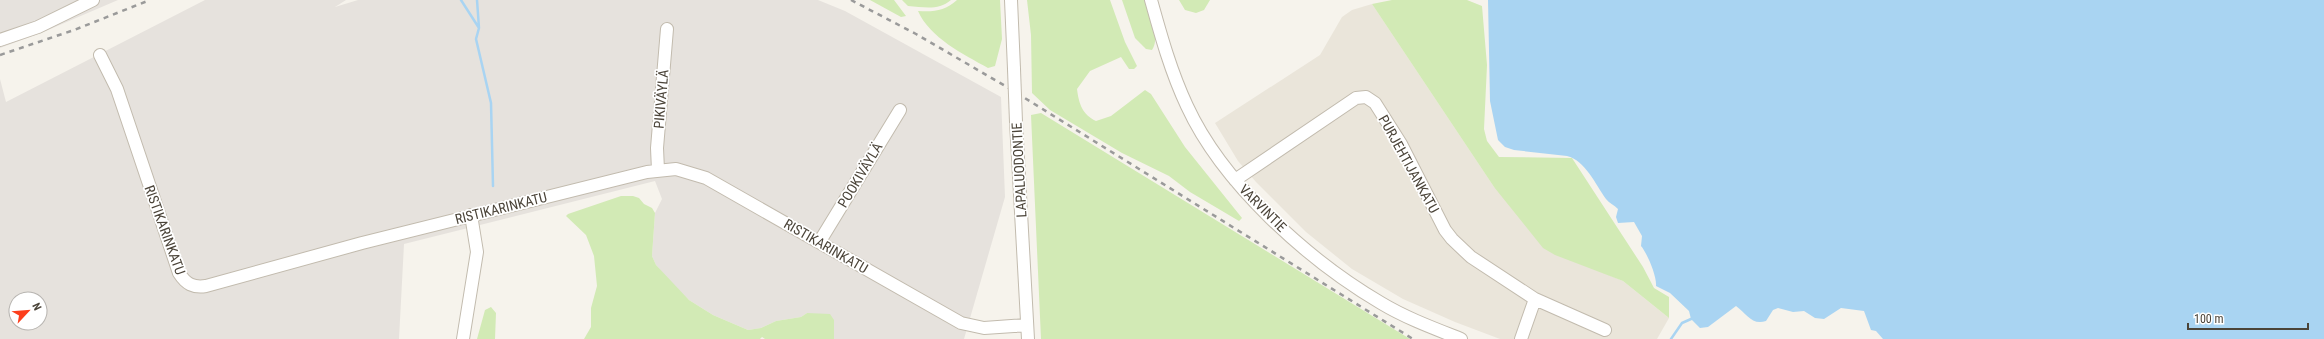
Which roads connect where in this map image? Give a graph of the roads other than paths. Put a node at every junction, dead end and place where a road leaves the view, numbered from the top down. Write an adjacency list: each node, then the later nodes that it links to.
1 (92, 0): 5 (street)
2 (1011, 0): 13 (street, LAPALUODONTIE, bridge)
3 (1151, 0): 9 (street, VARVINTIE)
4 (667, 29): 8 (street, PIKIVÄYLÄ)
5 (0, 40)
6 (100, 55): 10 (street, RISTIKARINKATU)
7 (900, 110): 11 (street, POOKIVÄYLÄ)
8 (658, 170): 10 (street, RISTIKARINKATU); 11 (street, RISTIKARINKATU)
9 (1235, 180): 12 (street, PURJEHTIJANKATU); 17 (street, VARVINTIE)
10 (471, 215): 15 (street)
11 (820, 242): 13 (street, RISTIKARINKATU)
12 (1535, 299): 14 (street, PURJEHTIJANKATU); 18 (street)
13 (1027, 325): 16 (street, LAPALUODONTIE)
14 (1605, 330)
15 (463, 339)
16 (1028, 339)
17 (1461, 339)
18 (1521, 339)

